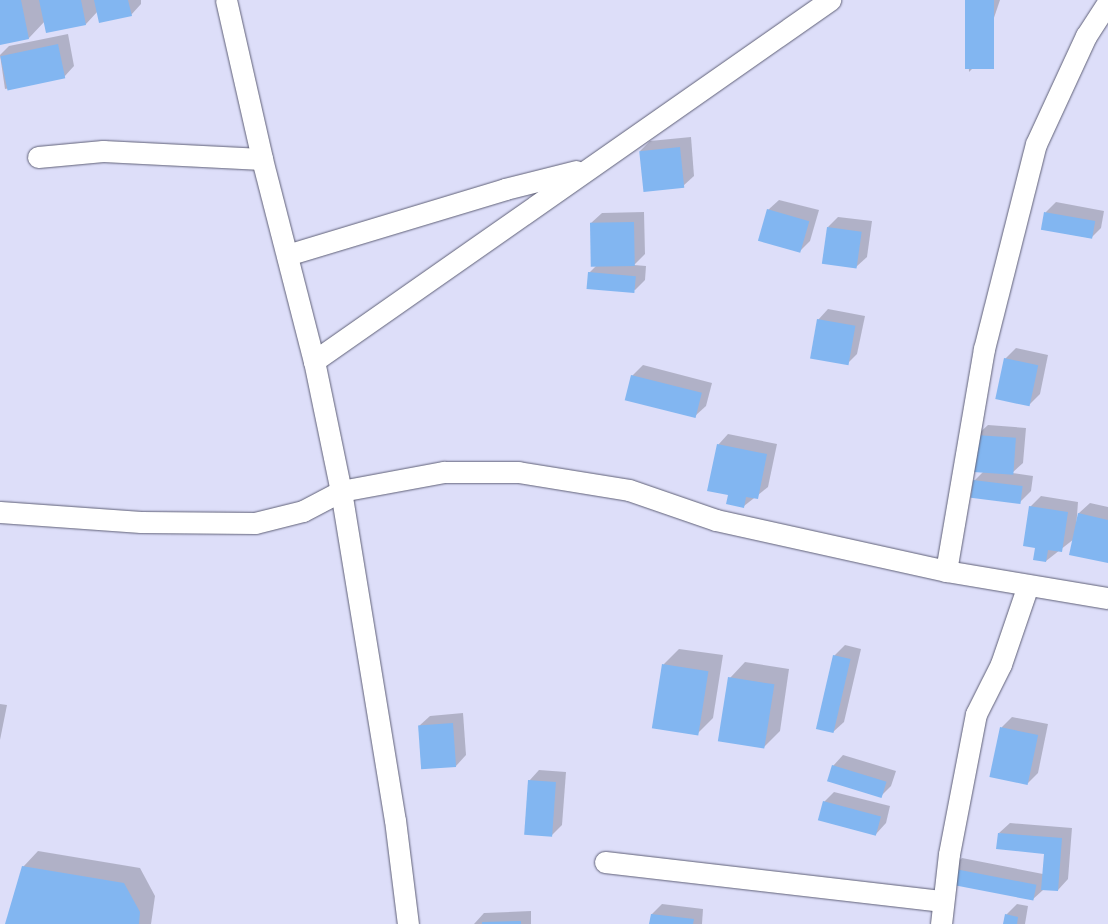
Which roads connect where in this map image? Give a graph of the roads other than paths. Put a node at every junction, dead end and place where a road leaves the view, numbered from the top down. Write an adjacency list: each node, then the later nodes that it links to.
1 (226, 0): 5 (street)
2 (830, 0): 6 (street)
3 (1108, 2): 11 (street)
4 (38, 156): 5 (street)
5 (262, 159): 7 (street)
6 (588, 168): 7 (street); 8 (street)
7 (287, 255): 8 (street)
8 (314, 360): 9 (street)
9 (341, 491): 10 (street); 11 (street); 16 (street)
10 (0, 512)
11 (946, 571): 12 (street)
12 (1028, 585): 13 (street); 15 (street)
13 (1108, 598)
14 (604, 862): 15 (street)
15 (943, 901): 17 (street)
16 (408, 924)
17 (941, 924)

